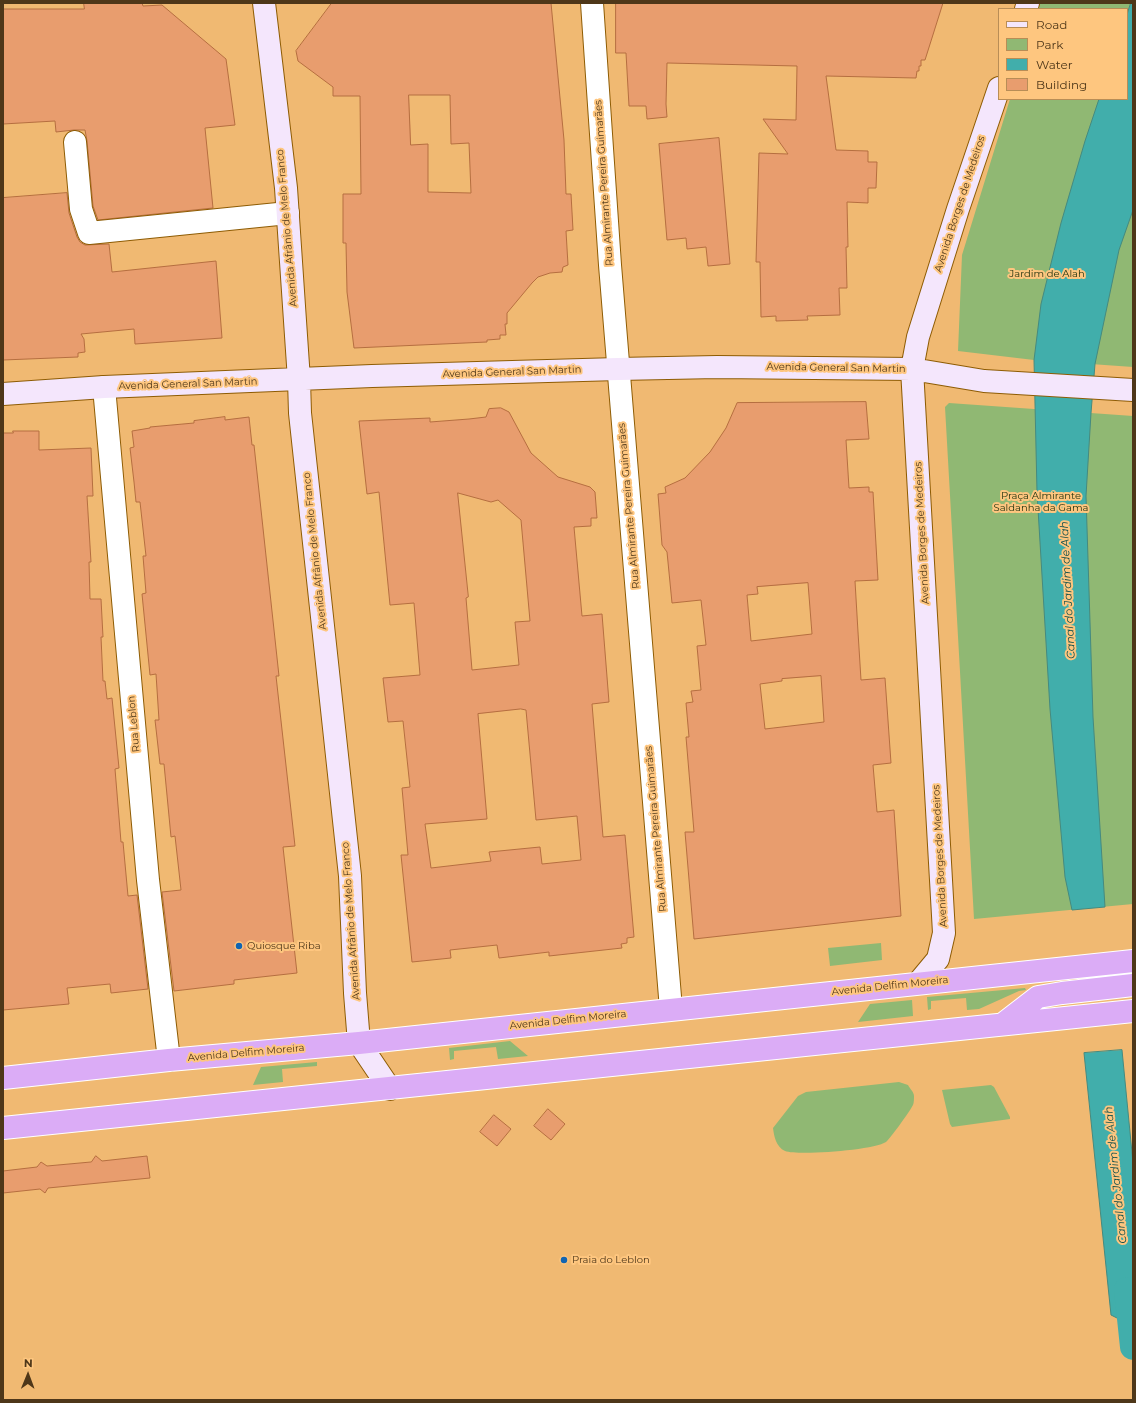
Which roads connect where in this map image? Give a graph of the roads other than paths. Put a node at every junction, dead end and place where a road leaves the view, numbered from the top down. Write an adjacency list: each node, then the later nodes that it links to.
1 (264, 3): 5 (main road, Avenida Afrânio de Melo Franco)
2 (592, 3): 6 (street, Rua Almirante Pereira Guimarães)
3 (998, 91): 7 (main road, Avenida Borges de Medeiros)
4 (76, 142): 5 (street)
5 (288, 212): 8 (main road, Avenida Afrânio de Melo Franco)
6 (618, 368): 7 (main road, Avenida General San Martin); 8 (main road, Avenida General San Martin); 15 (street, Rua Almirante Pereira Guimarães)
7 (912, 369): 10 (main road, Avenida General San Martin); 13 (main road, Avenida Borges de Medeiros)
8 (299, 380): 9 (main road, Avenida General San Martin); 18 (main road, Avenida Afrânio de Melo Franco)
9 (104, 388): 11 (main road, Avenida General San Martin); 19 (street, Rua Leblon)
10 (1133, 390)
11 (3, 394)
12 (1133, 961): 13 (highway, Avenida Delfim Moreira)
13 (918, 983): 15 (highway, Avenida Delfim Moreira)
14 (1133, 985): 17 (highway)
15 (671, 1009): 18 (highway, Avenida Delfim Moreira)
16 (1133, 1011): 17 (highway)
17 (1003, 1024): 21 (highway)
18 (359, 1043): 19 (highway, Avenida Delfim Moreira); 21 (main road, Avenida Afrânio de Melo Franco)
19 (169, 1060): 20 (highway, Avenida Delfim Moreira)
20 (3, 1078)
21 (390, 1089): 22 (highway)
22 (3, 1128)

